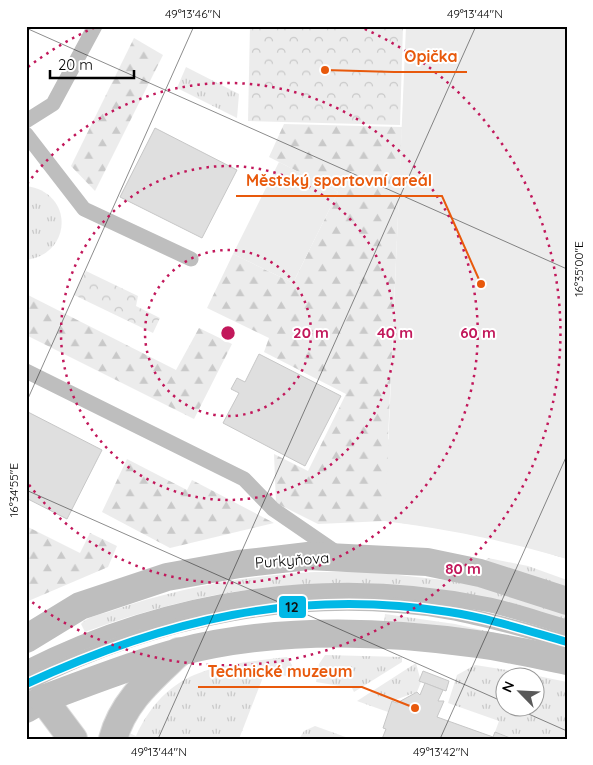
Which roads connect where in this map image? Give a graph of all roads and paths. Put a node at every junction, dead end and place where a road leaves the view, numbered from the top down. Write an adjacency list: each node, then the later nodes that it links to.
1 (95, 26): 2 (lane)
2 (26, 121)
3 (26, 134): 4 (lane)
4 (191, 259)
5 (26, 371): 6 (lane)
6 (343, 557): 7 (main road, Purkyňova); 9 (main road, Purkyňova)
7 (567, 601)
8 (567, 627): 13 (lane)
9 (26, 639)
10 (567, 642): 14 (lane)
11 (179, 652): 12 (main road); 14 (main road); 16 (main road)
12 (567, 661)
13 (26, 668)
14 (30, 694): 15 (main road)
15 (73, 739)
16 (113, 739)

